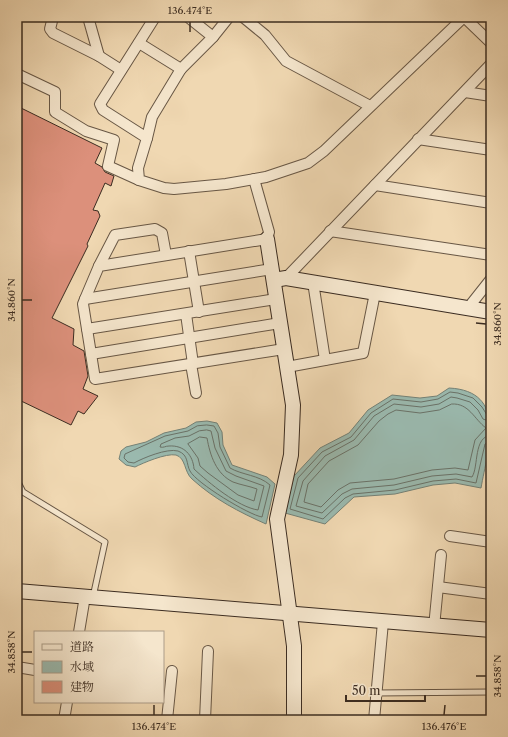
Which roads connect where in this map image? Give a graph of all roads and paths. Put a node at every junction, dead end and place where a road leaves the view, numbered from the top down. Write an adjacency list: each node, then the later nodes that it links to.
1 (53, 17): 10 (street)
2 (88, 17): 10 (street)
3 (154, 17): 8 (street)
4 (188, 17): 7 (street)
5 (229, 17): 7 (street)
6 (243, 17): 17 (street)
7 (213, 37): 12 (street)
8 (139, 43): 12 (street); 13 (street)
9 (491, 43): 17 (street)
10 (99, 56): 13 (street)
11 (491, 64): 15 (street)
12 (181, 69): 18 (street)
13 (121, 70): 18 (street)
14 (17, 74): 22 (street)
15 (465, 92): 16 (street); 19 (street)
16 (491, 96)
17 (370, 106): 21 (street)
18 (147, 138): 22 (street)
19 (418, 139): 20 (street); 23 (street)
20 (491, 150)
21 (254, 179): 22 (street); 26 (street)
22 (139, 180)
23 (375, 185): 24 (street); 25 (street)
24 (491, 203)
25 (330, 231): 29 (street); 31 (street)
26 (267, 239): 27 (street); 31 (street)
27 (189, 251): 28 (street); 33 (street)
28 (166, 255): 30 (street); 30 (street)
29 (491, 255)
30 (99, 266): 36 (street)
31 (277, 276): 33 (street); 34 (street); 37 (street)
32 (491, 279): 38 (street)
33 (194, 282): 36 (street); 39 (street)
34 (313, 282): 35 (street); 47 (street)
35 (375, 293): 38 (street); 47 (street)
36 (85, 299): 43 (street)
37 (276, 299): 39 (street); 42 (street)
38 (468, 308): 40 (street)
39 (199, 312): 41 (street)
40 (491, 312)
41 (186, 314): 43 (street); 44 (street)
42 (280, 323): 44 (street); 45 (street)
43 (87, 329): 46 (street)
44 (190, 338): 46 (street); 48 (street)
45 (284, 349): 48 (street); 49 (street)
46 (91, 354): 48 (street)
47 (325, 360): 49 (street)
48 (192, 364): 50 (street)
49 (287, 367): 59 (street)
50 (196, 393)
51 (17, 480): 58 (lane)
52 (450, 536): 53 (street)
53 (491, 542)
54 (441, 555): 55 (street)
55 (438, 587): 57 (street); 61 (street)
56 (17, 591): 58 (street)
57 (491, 594)
58 (89, 597): 59 (street); 63 (street)
59 (289, 614): 60 (street); 74 (street)
60 (383, 622): 61 (street); 69 (street)
61 (434, 626): 62 (street)
62 (491, 630)
63 (78, 631)
64 (208, 651): 73 (street)
65 (17, 667): 66 (street)
66 (34, 670)
67 (172, 671): 72 (street)
68 (491, 692): 69 (lane)
69 (376, 693): 75 (street)
70 (67, 703): 71 (street)
71 (68, 720)
72 (167, 720)
73 (205, 720)
74 (294, 720)
75 (374, 720)

